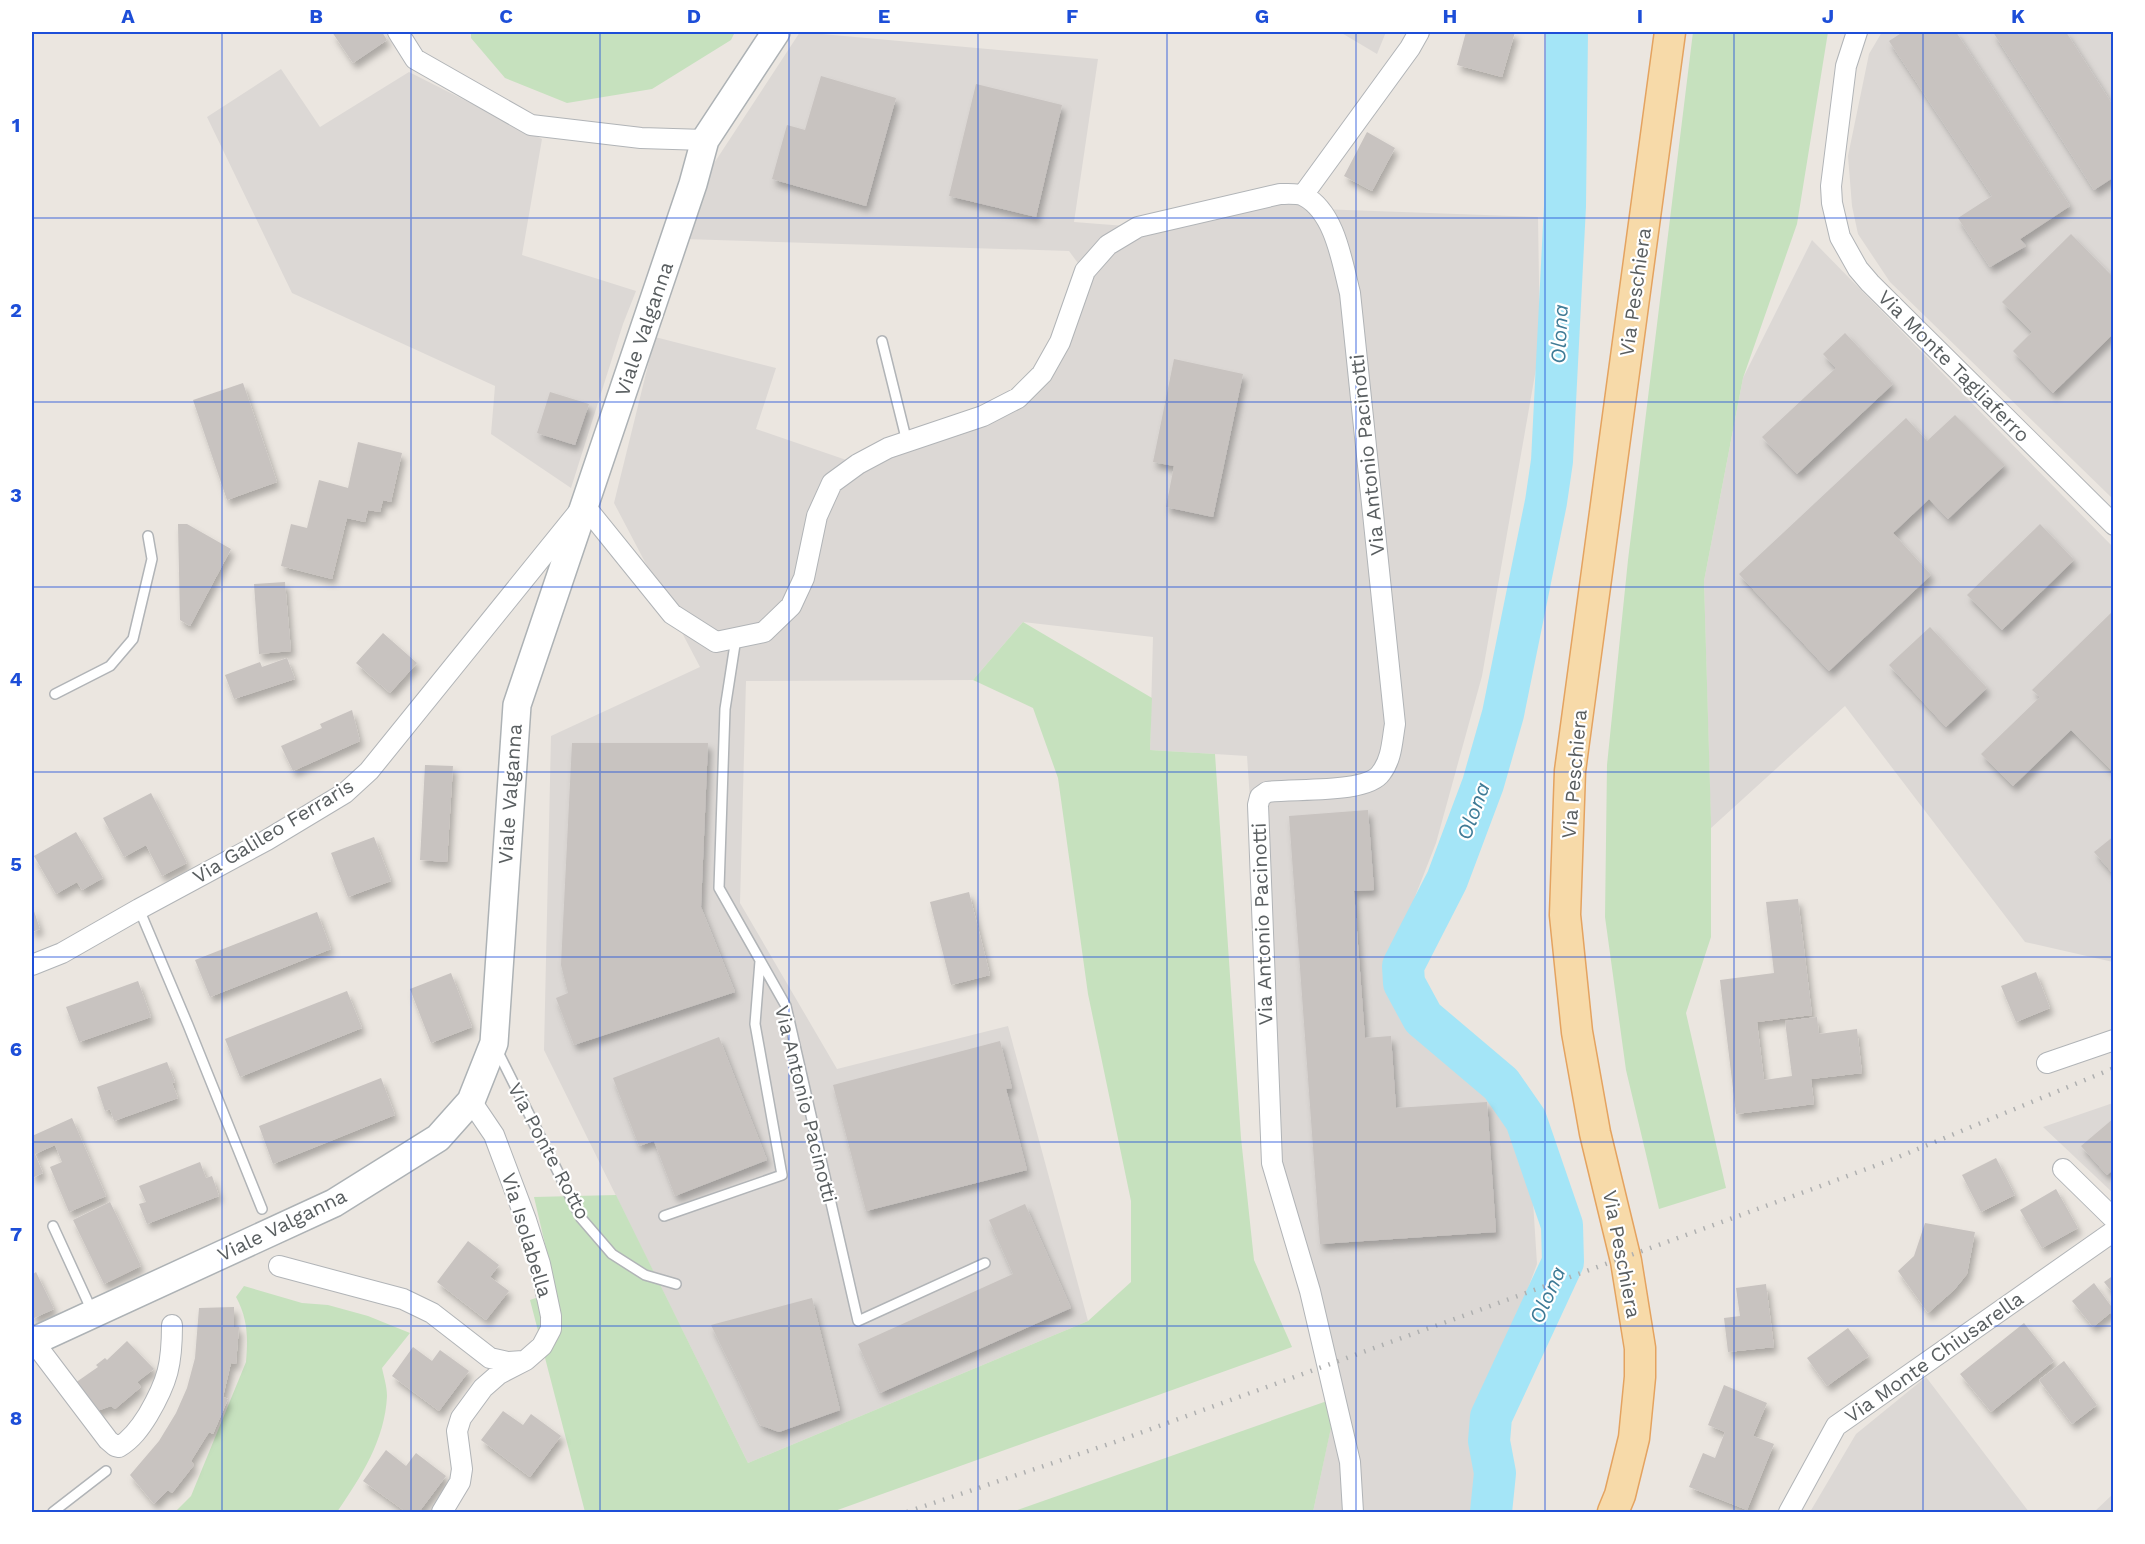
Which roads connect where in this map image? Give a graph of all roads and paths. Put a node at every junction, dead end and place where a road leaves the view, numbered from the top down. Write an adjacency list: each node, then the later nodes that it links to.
1 (398, 32): 6 (street)
2 (776, 32): 6 (main road, Viale Valganna)
3 (1419, 32): 7 (street)
4 (1670, 32): 39 (main road, Via Peschiera)
5 (1857, 32): 11 (street, Via Monte Tagliaferro)
6 (705, 140): 10 (main road, Viale Valganna)
7 (1303, 195): 9 (street); 38 (street, Via Antonio Pacinotti)
8 (882, 340): 9 (lane)
9 (907, 442): 13 (street)
10 (584, 505): 13 (street); 15 (street, Via Galileo Ferraris); 19 (main road, Viale Valganna)
11 (2114, 525)
12 (148, 536): 14 (lane)
13 (736, 638): 16 (lane, Via Antonio Pacinotti)
14 (56, 694)
15 (139, 909): 17 (street, Via Galileo Ferraris); 23 (lane)
16 (760, 961): 24 (lane); 28 (lane, Via Antonio Pacinotti)
17 (32, 965)
18 (2114, 1040): 20 (street)
19 (494, 1043): 21 (main road, Viale Valganna); 30 (lane, Via Ponte Rotto)
20 (2047, 1063)
21 (471, 1101): 31 (main road, Viale Valganna); 34 (street, Via Isolabella)
22 (2063, 1168): 25 (street)
23 (262, 1209)
24 (664, 1216)
25 (2114, 1219)
26 (53, 1226): 31 (lane)
27 (2114, 1231): 40 (street, Via Monte Chiusarella)
28 (985, 1263)
29 (279, 1266): 34 (street)
30 (676, 1284)
31 (93, 1314): 33 (main road, Viale Valganna)
32 (171, 1325): 33 (street, Viale Valganna)
33 (32, 1341)
34 (526, 1360): 37 (street, Via Isolabella)
35 (106, 1471): 36 (lane)
36 (53, 1512)
37 (442, 1512)
38 (1353, 1512)
39 (1613, 1512)
40 (1789, 1512)

